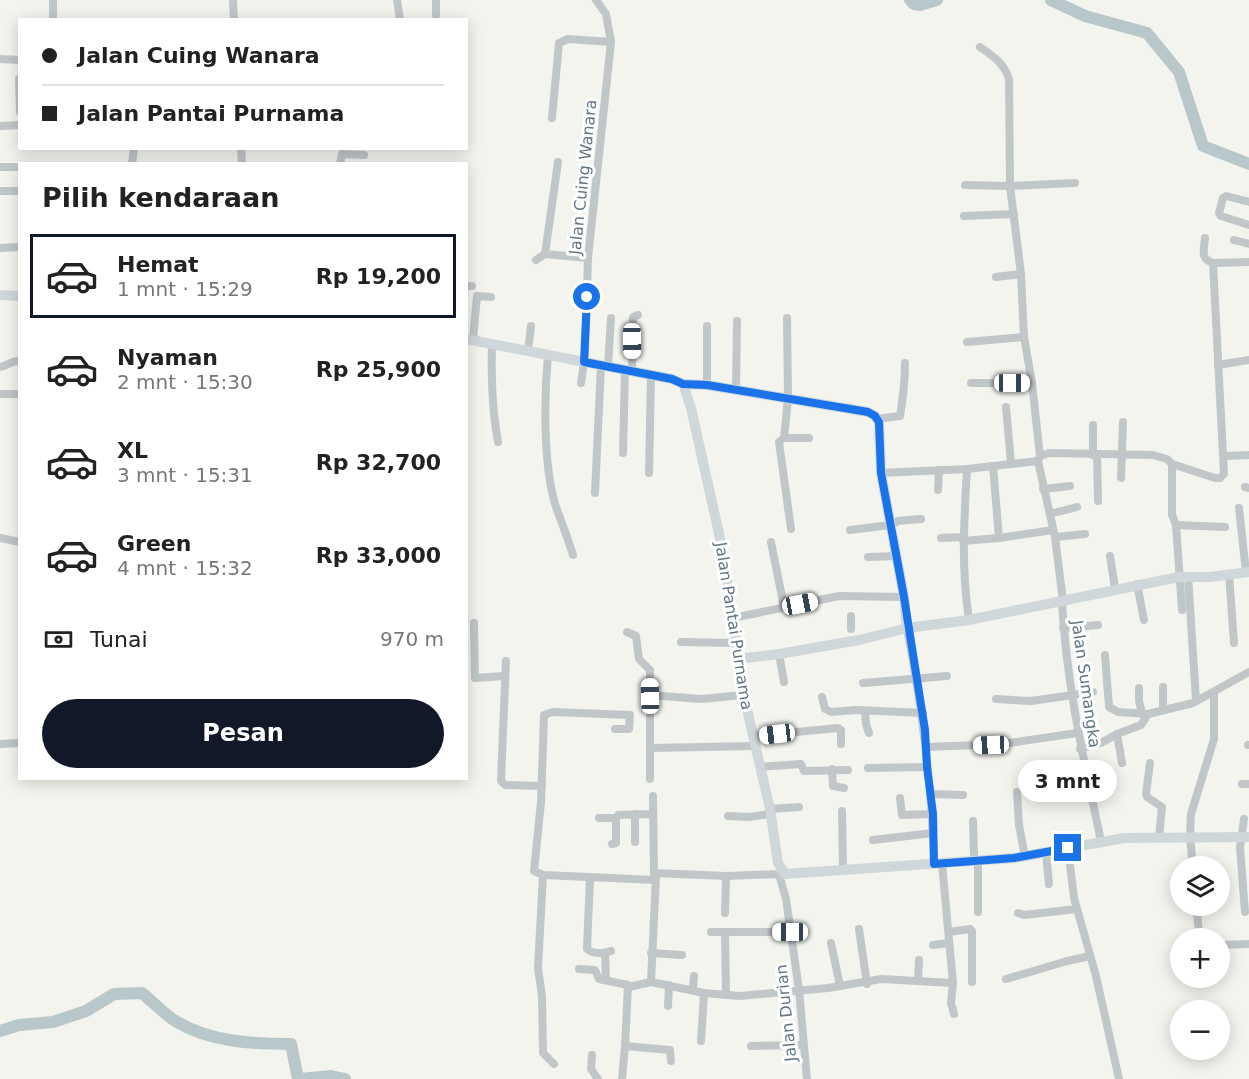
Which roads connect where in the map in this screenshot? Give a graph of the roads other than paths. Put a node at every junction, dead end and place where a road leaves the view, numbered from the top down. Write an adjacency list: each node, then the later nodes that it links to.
1 (53, 0): 7 (street)
2 (233, 0): 8 (street)
3 (397, 0): 9 (street)
4 (436, 0): 6 (street)
5 (596, 0): 10 (street, Jalan Cuing Wanara)
6 (436, 15)
7 (53, 18)
8 (234, 18)
9 (400, 18)
10 (611, 42): 14 (street); 37 (street, Jalan Cuing Wanara)
11 (980, 46): 24 (street, Jalan Sumangka)
12 (0, 59): 13 (street)
13 (18, 60)
14 (552, 118)
15 (18, 124): 16 (street)
16 (0, 126)
17 (363, 155): 18 (street)
18 (340, 162)
19 (558, 162): 36 (street)
20 (0, 167): 21 (street)
21 (18, 167)
22 (1075, 183): 24 (street)
23 (965, 185): 24 (street)
24 (1010, 186): 28 (street, Jalan Sumangka)
25 (0, 191): 26 (street)
26 (18, 191)
27 (1249, 202): 30 (street)
28 (1014, 214): 29 (street); 41 (street, Jalan Sumangka)
29 (964, 216)
30 (1249, 225)
31 (1204, 238): 40 (street)
32 (1234, 240): 33 (street)
33 (1249, 244)
34 (18, 247): 35 (street)
35 (0, 248)
36 (545, 254): 37 (street); 38 (street)
37 (588, 258): 60 (street, Jalan Cuing Wanara)
38 (536, 260)
39 (1249, 261): 40 (street)
40 (1213, 263): 62 (street)
41 (1022, 274): 42 (street); 52 (street, Jalan Sumangka)
42 (996, 277)
43 (0, 296): 44 (street)
44 (18, 296)
45 (491, 297): 53 (street)
46 (638, 315): 65 (street)
47 (611, 318): 63 (street)
48 (787, 318): 75 (street)
49 (737, 321): 72 (street)
50 (531, 326): 56 (street)
51 (707, 327): 71 (street)
52 (1024, 337): 54 (street); 69 (street, Jalan Sumangka)
53 (470, 339): 55 (street)
54 (967, 342)
55 (492, 344): 56 (street); 82 (street)
56 (528, 351): 57 (street)
57 (548, 355): 60 (street); 119 (street)
58 (1249, 360): 62 (street)
59 (18, 361): 64 (street)
60 (584, 362): 63 (street); 67 (street, Jalan Cuing Wanara)
61 (905, 363): 77 (street)
62 (1218, 365): 87 (street)
63 (605, 366): 65 (street); 100 (street)
64 (0, 367)
65 (628, 371): 66 (street); 83 (street)
66 (651, 376): 70 (street); 94 (street)
67 (581, 382)
68 (971, 383): 69 (street)
69 (1032, 383): 88 (street, Jalan Sumangka)
70 (683, 384): 71 (street); 133 (street, Jalan Pantai Purnama)
71 (707, 385): 72 (street)
72 (736, 390): 75 (street)
73 (0, 394): 74 (street)
74 (18, 394)
75 (788, 399): 77 (street); 80 (street)
76 (1006, 407): 89 (street)
77 (876, 419): 95 (street)
78 (1123, 422): 84 (street)
79 (1093, 425): 85 (street)
80 (784, 438): 81 (street); 109 (street)
81 (809, 438)
82 (498, 442)
83 (623, 453)
84 (1123, 453): 85 (street); 90 (street); 96 (street)
85 (1095, 454): 88 (street); 101 (street)
86 (1249, 455): 87 (street)
87 (1224, 456): 90 (street)
88 (1039, 458): 89 (street); 98 (street, Jalan Sumangka)
89 (1011, 464): 91 (street)
90 (1172, 464): 107 (street)
91 (993, 466): 92 (street); 115 (street)
92 (967, 469): 93 (street); 116 (street)
93 (939, 470): 95 (street); 99 (street)
94 (649, 473)
95 (881, 473): 106 (street)
96 (1121, 478)
97 (1070, 486): 98 (street)
98 (1043, 489): 104 (street, Jalan Sumangka)
99 (938, 490)
100 (595, 493)
101 (1098, 501)
102 (1077, 507): 104 (street)
103 (1239, 508): 123 (street)
104 (1046, 511): 111 (street, Jalan Sumangka)
105 (921, 519): 106 (street)
106 (891, 525): 110 (street); 120 (street)
107 (1176, 525): 108 (street); 125 (street)
108 (1225, 526)
109 (791, 529)
110 (850, 530)
111 (1054, 534): 112 (street); 115 (street); 129 (street, Jalan Sumangka)
112 (1084, 534)
113 (0, 538): 117 (street)
114 (941, 538): 116 (street)
115 (999, 538): 116 (street)
116 (963, 539): 134 (street)
117 (18, 542)
118 (771, 542): 130 (street)
119 (573, 555)
120 (896, 556): 122 (street); 128 (street)
121 (1110, 556): 127 (street)
122 (868, 557)
123 (1248, 572): 124 (street)
124 (1229, 574): 125 (street); 144 (street)
125 (1184, 576): 126 (street); 131 (street); 164 (street)
126 (1137, 584): 127 (street); 135 (street)
127 (1115, 588): 129 (street)
128 (904, 597): 130 (street); 138 (street)
129 (1063, 601): 134 (street); 139 (street, Jalan Sumangka)
130 (784, 608): 133 (street)
131 (1182, 610)
132 (851, 616): 140 (street)
133 (733, 618): 143 (street, Jalan Pantai Purnama)
134 (969, 620): 138 (street)
135 (1144, 620)
136 (474, 623): 150 (street)
137 (1098, 625): 139 (street)
138 (908, 628): 145 (street); 152 (street)
139 (1063, 628): 161 (street, Jalan Sumangka)
140 (851, 629)
141 (627, 632): 160 (street)
142 (681, 642): 143 (street)
143 (736, 643): 147 (street, Jalan Pantai Purnama)
144 (1234, 643)
145 (779, 654): 147 (street); 153 (street)
146 (1105, 655): 157 (street)
147 (738, 659): 159 (street, Jalan Pantai Purnama)
148 (506, 661): 150 (street)
149 (1249, 672): 158 (street)
150 (504, 676): 188 (street)
151 (947, 676): 152 (street)
152 (917, 678): 154 (street); 167 (street)
153 (784, 682)
154 (863, 683)
155 (1163, 687): 165 (street)
156 (1138, 688): 168 (street)
157 (1100, 691): 161 (street); 168 (street)
158 (1214, 692): 164 (street); 208 (street)
159 (744, 695): 160 (street); 173 (street, Jalan Pantai Purnama)
160 (650, 696): 178 (street)
161 (1071, 696): 163 (street); 171 (street, Jalan Sumangka)
162 (822, 697): 166 (street)
163 (996, 699)
164 (1196, 700): 165 (street)
165 (1163, 709): 168 (street)
166 (865, 711): 167 (street); 170 (street)
167 (922, 713): 177 (street)
168 (1145, 714): 172 (street)
169 (615, 729): 188 (street)
170 (869, 733)
171 (1077, 733): 177 (street); 179 (street, Jalan Sumangka)
172 (1117, 734): 179 (street); 180 (street)
173 (754, 741): 176 (street); 178 (street); 182 (street, Jalan Pantai Purnama)
174 (18, 743): 175 (street)
175 (0, 744)
176 (842, 744)
177 (927, 747): 183 (street)
178 (650, 748): 187 (street)
179 (1080, 749): 211 (street, Jalan Sumangka)
180 (1122, 763)
181 (1150, 763): 207 (street)
182 (760, 767): 185 (street); 197 (street, Jalan Pantai Purnama)
183 (927, 767): 184 (street); 191 (street)
184 (868, 768)
185 (832, 769): 186 (street); 189 (street)
186 (848, 770)
187 (650, 779)
188 (542, 786): 222 (street)
189 (843, 788)
190 (1017, 792): 216 (street)
191 (931, 794): 192 (street); 200 (street)
192 (963, 795)
193 (653, 796): 199 (street)
194 (900, 798): 200 (street)
195 (799, 807): 197 (street)
196 (842, 811): 220 (street)
197 (770, 812): 201 (street); 221 (street, Jalan Pantai Purnama)
198 (635, 814): 199 (street); 203 (street); 212 (street)
199 (653, 814): 224 (street)
200 (933, 814): 206 (street)
201 (728, 816)
202 (599, 818): 203 (street)
203 (616, 818): 213 (street)
204 (1244, 819): 209 (street)
205 (973, 821): 218 (street)
206 (933, 833): 210 (street); 219 (street)
207 (1159, 837): 208 (street); 211 (street)
208 (1190, 837): 209 (street); 217 (street)
209 (1245, 837): 227 (street)
210 (873, 840)
211 (1101, 841): 214 (street)
212 (635, 842)
213 (612, 844)
214 (1068, 848): 215 (street); 228 (street)
215 (1046, 853): 216 (street); 226 (street)
216 (1025, 856): 218 (street)
217 (1192, 856)
218 (976, 861): 219 (street); 229 (street)
219 (938, 864): 220 (street); 236 (street)
220 (843, 871): 221 (street)
221 (781, 873): 223 (street); 235 (street, Jalan Durian)
222 (543, 876): 225 (street); 271 (street)
223 (726, 876): 224 (street); 231 (street)
224 (655, 877): 225 (street); 243 (street)
225 (590, 878): 250 (street)
226 (1049, 884)
227 (1246, 895): 230 (street)
228 (1077, 909): 232 (street); 245 (street)
229 (978, 912)
230 (1245, 912)
231 (724, 913)
232 (1018, 913)
233 (859, 929): 253 (street)
234 (711, 932): 237 (street)
235 (790, 932): 237 (street); 260 (street, Jalan Durian)
236 (949, 932): 239 (street); 255 (street)
237 (725, 933): 262 (street)
238 (831, 943): 257 (street)
239 (949, 943): 241 (street); 254 (street)
240 (1249, 944): 242 (street)
241 (933, 945)
242 (1230, 945)
243 (651, 953): 244 (street); 252 (street)
244 (682, 955)
245 (1090, 956): 249 (street); 275 (street)
246 (919, 960): 251 (street)
247 (579, 969): 250 (street)
248 (693, 976): 259 (street)
249 (1006, 979)
250 (606, 980): 258 (street)
251 (918, 981): 253 (street); 254 (street)
252 (651, 982): 256 (street); 258 (street)
253 (866, 982): 257 (street)
254 (952, 982): 264 (street)
255 (972, 982)
256 (669, 985): 259 (street); 263 (street)
257 (840, 986): 260 (street)
258 (629, 987): 267 (street)
259 (693, 989): 261 (street)
260 (799, 990): 262 (street); 266 (street, Jalan Durian)
261 (704, 993): 262 (street); 265 (street)
262 (726, 995)
263 (668, 1006)
264 (954, 1014)
265 (701, 1041)
266 (803, 1045): 268 (street); 274 (street, Jalan Durian)
267 (626, 1046): 270 (street); 273 (street)
268 (751, 1046)
269 (592, 1055): 272 (street)
270 (671, 1062)
271 (555, 1064)
272 (598, 1079)
273 (622, 1079)
274 (807, 1079)
275 (1119, 1079)

